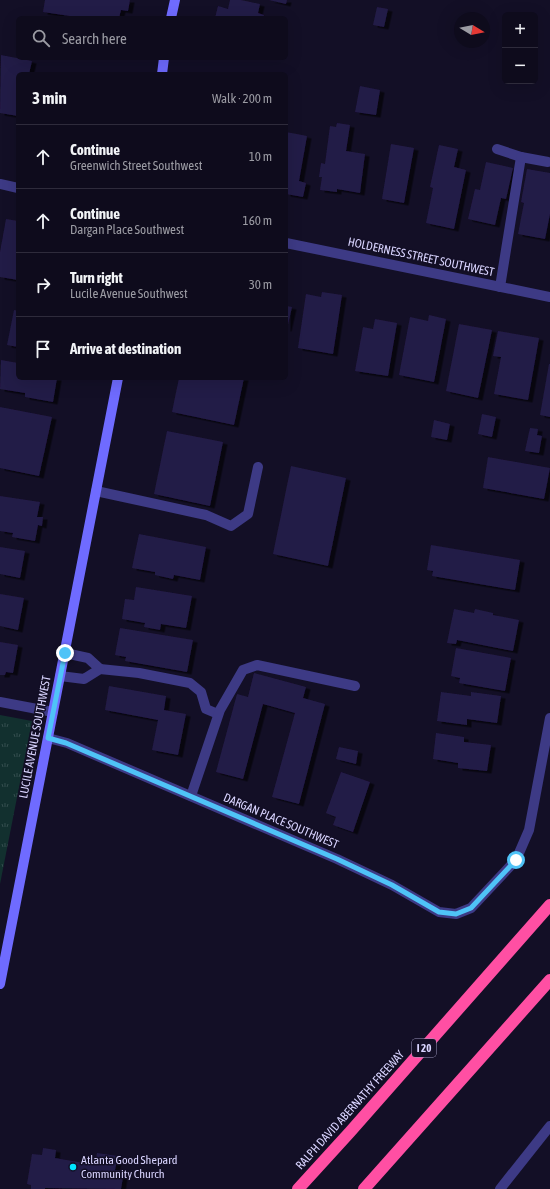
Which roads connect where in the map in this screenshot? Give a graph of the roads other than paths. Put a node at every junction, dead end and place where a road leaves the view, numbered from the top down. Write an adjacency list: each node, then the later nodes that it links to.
1 (175, 0): 2 (street)
2 (171, 16)
3 (164, 60): 4 (street)
4 (162, 72)
5 (497, 149): 6 (street)
6 (521, 157): 7 (street); 11 (street)
7 (548, 162)
8 (0, 184): 9 (street)
9 (16, 188)
10 (288, 243): 11 (street, HOLDERNESS STREET SOUTHWEST)
11 (500, 287): 12 (street, HOLDERNESS STREET SOUTHWEST)
12 (550, 297)
13 (118, 380): 15 (street, LUCILE AVENUE SOUTHWEST)
14 (258, 467): 15 (street)
15 (96, 491): 16 (street, LUCILE AVENUE SOUTHWEST)
16 (65, 653): 17 (street); 18 (street, LUCILE AVENUE SOUTHWEST)
17 (100, 669): 18 (street); 22 (street)
18 (60, 676): 21 (street, LUCILE AVENUE SOUTHWEST)
19 (355, 686): 22 (street)
20 (0, 702): 21 (street)
21 (53, 712): 24 (street, LUCILE AVENUE SOUTHWEST)
22 (218, 714): 25 (street)
23 (550, 718): 25 (street, DARGAN PLACE SOUTHWEST)
24 (48, 738): 25 (street, DARGAN PLACE SOUTHWEST); 28 (street, LUCILE AVENUE SOUTHWEST)
25 (191, 796)
26 (550, 905): 30 (highway, RALPH DAVID ABERNATHY FREEWAY / I 20)
27 (550, 980): 31 (highway)
28 (0, 984)
29 (550, 1126): 32 (street)
30 (298, 1189)
31 (364, 1189)
32 (500, 1189)

